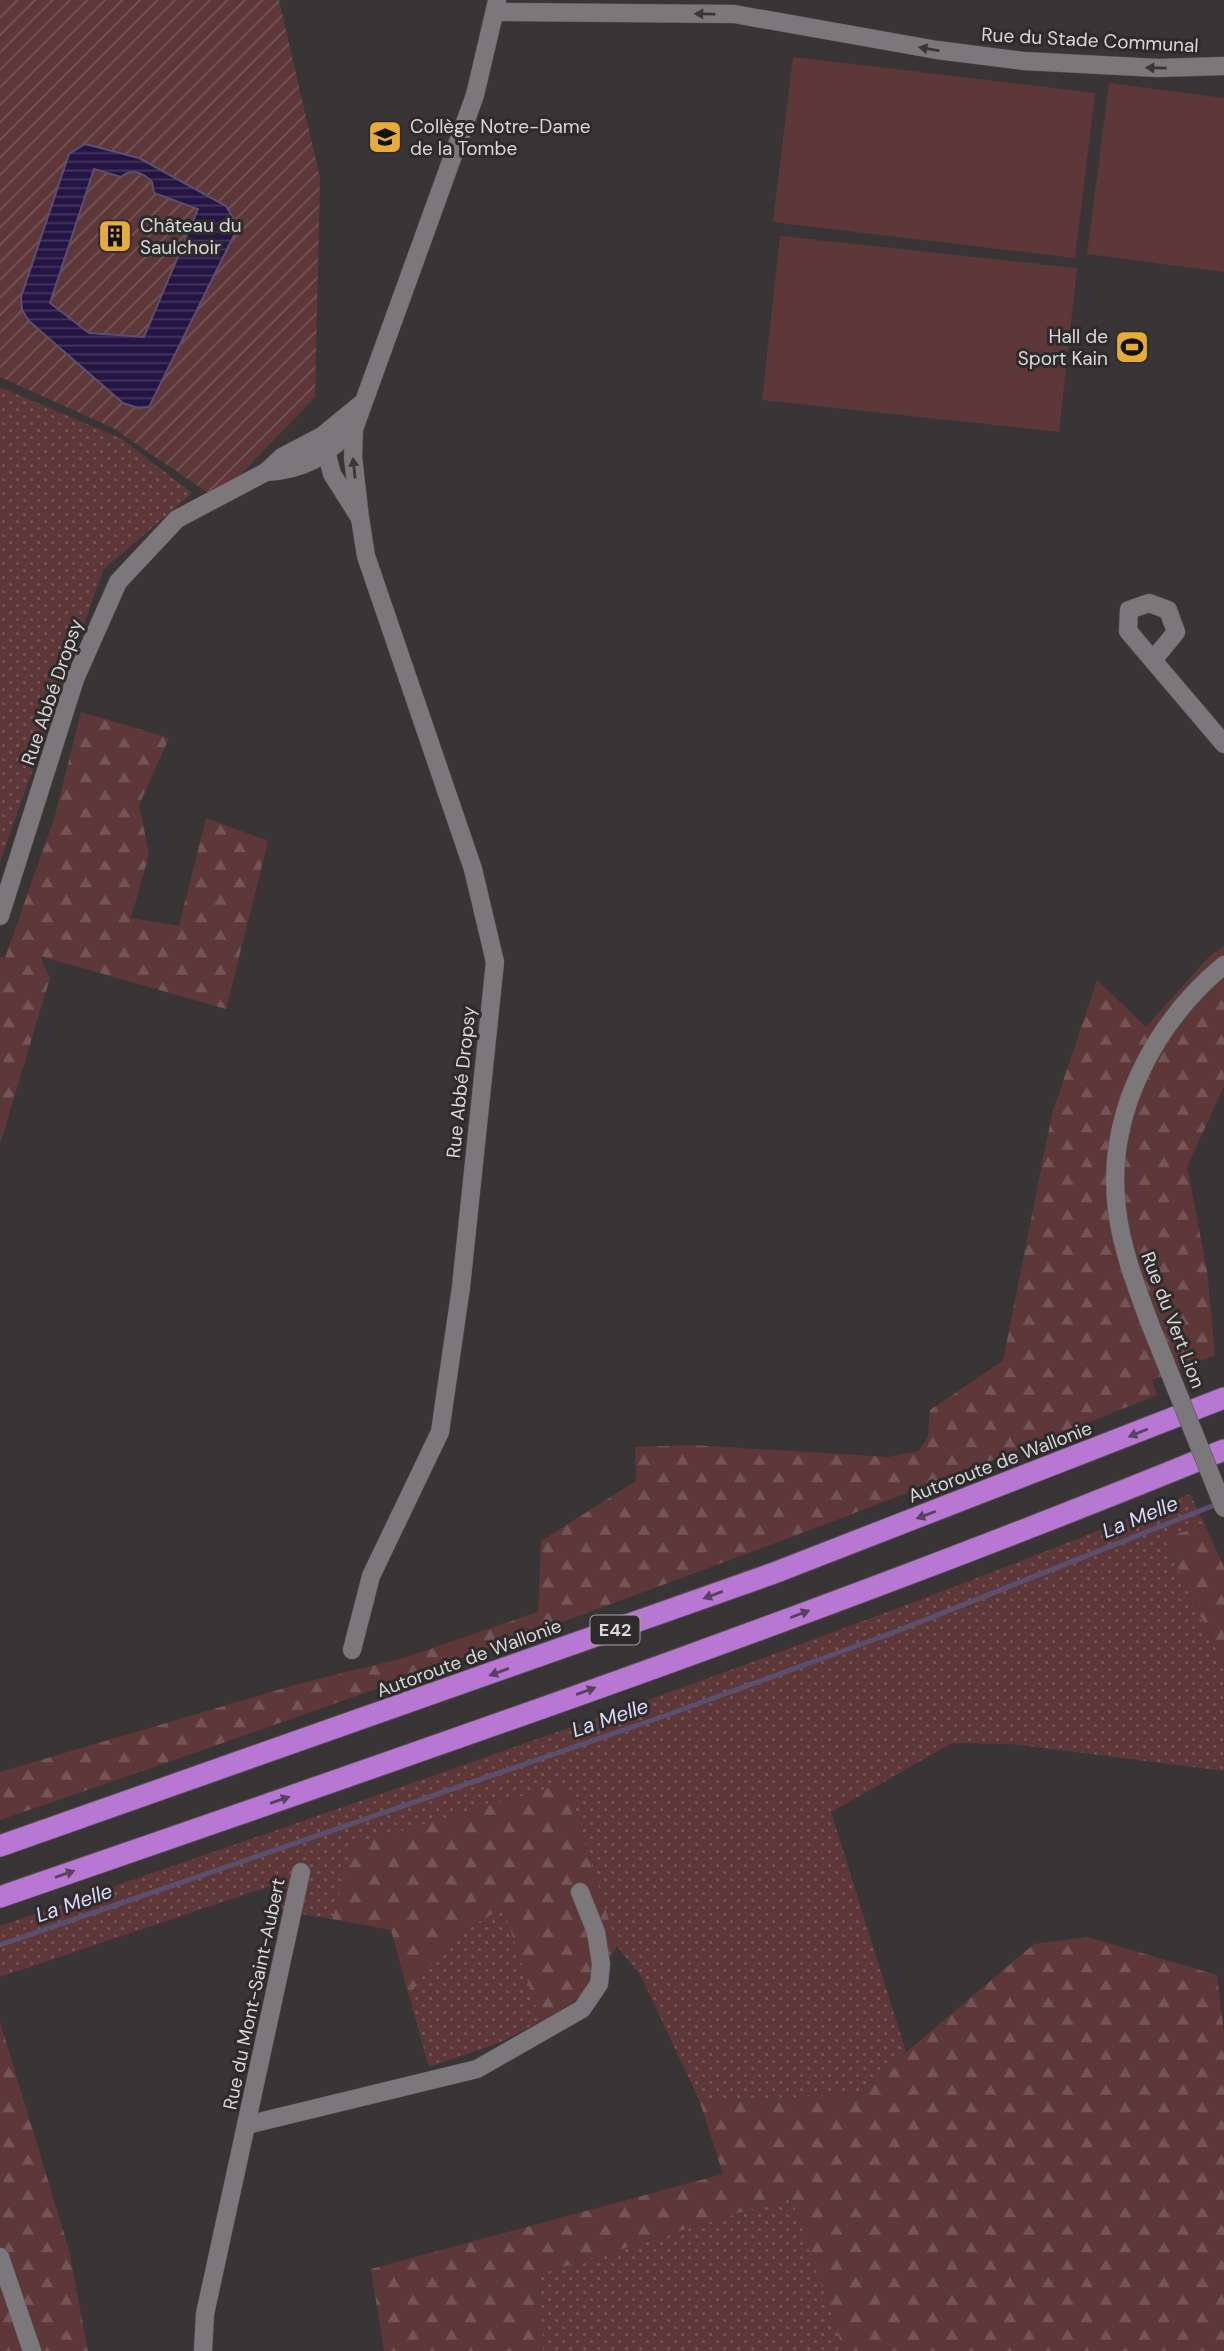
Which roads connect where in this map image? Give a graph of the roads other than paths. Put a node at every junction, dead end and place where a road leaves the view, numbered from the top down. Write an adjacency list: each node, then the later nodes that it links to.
1 (496, 6): 2 (street, Rue du Stade Communal, one-way to 1); 3 (street, Rue Abbé Dropsy)
2 (1224, 66)
3 (361, 404): 4 (street, Rue Abbé Dropsy); 5 (street, Rue Abbé Dropsy)
4 (354, 429): 5 (street, Rue Abbé Dropsy); 6 (street, Rue Abbé Dropsy, one-way to 4)
5 (324, 444): 6 (street, Rue Abbé Dropsy); 9 (street, Rue Abbé Dropsy)
6 (359, 518): 14 (street, Rue Abbé Dropsy)
7 (1154, 659): 8 (street)
8 (1224, 744)
9 (0, 916)
10 (1224, 965): 13 (street, Rue du Vert Lion, bridge)
11 (1224, 1398): 15 (highway, Autoroute de Wallonie / E42, one-way to 15)
12 (1224, 1450): 18 (highway, E42, one-way to 12)
13 (1224, 1508)
14 (352, 1650)
15 (0, 1846)
16 (302, 1872): 19 (street, Rue du Mont-Saint-Aubert)
17 (580, 1892): 19 (street, Rue du Mont-Saint-Aubert)
18 (0, 1897)
19 (247, 2125): 22 (street, Rue du Mont-Saint-Aubert)
20 (0, 2257): 21 (street)
21 (32, 2351)
22 (203, 2351)

